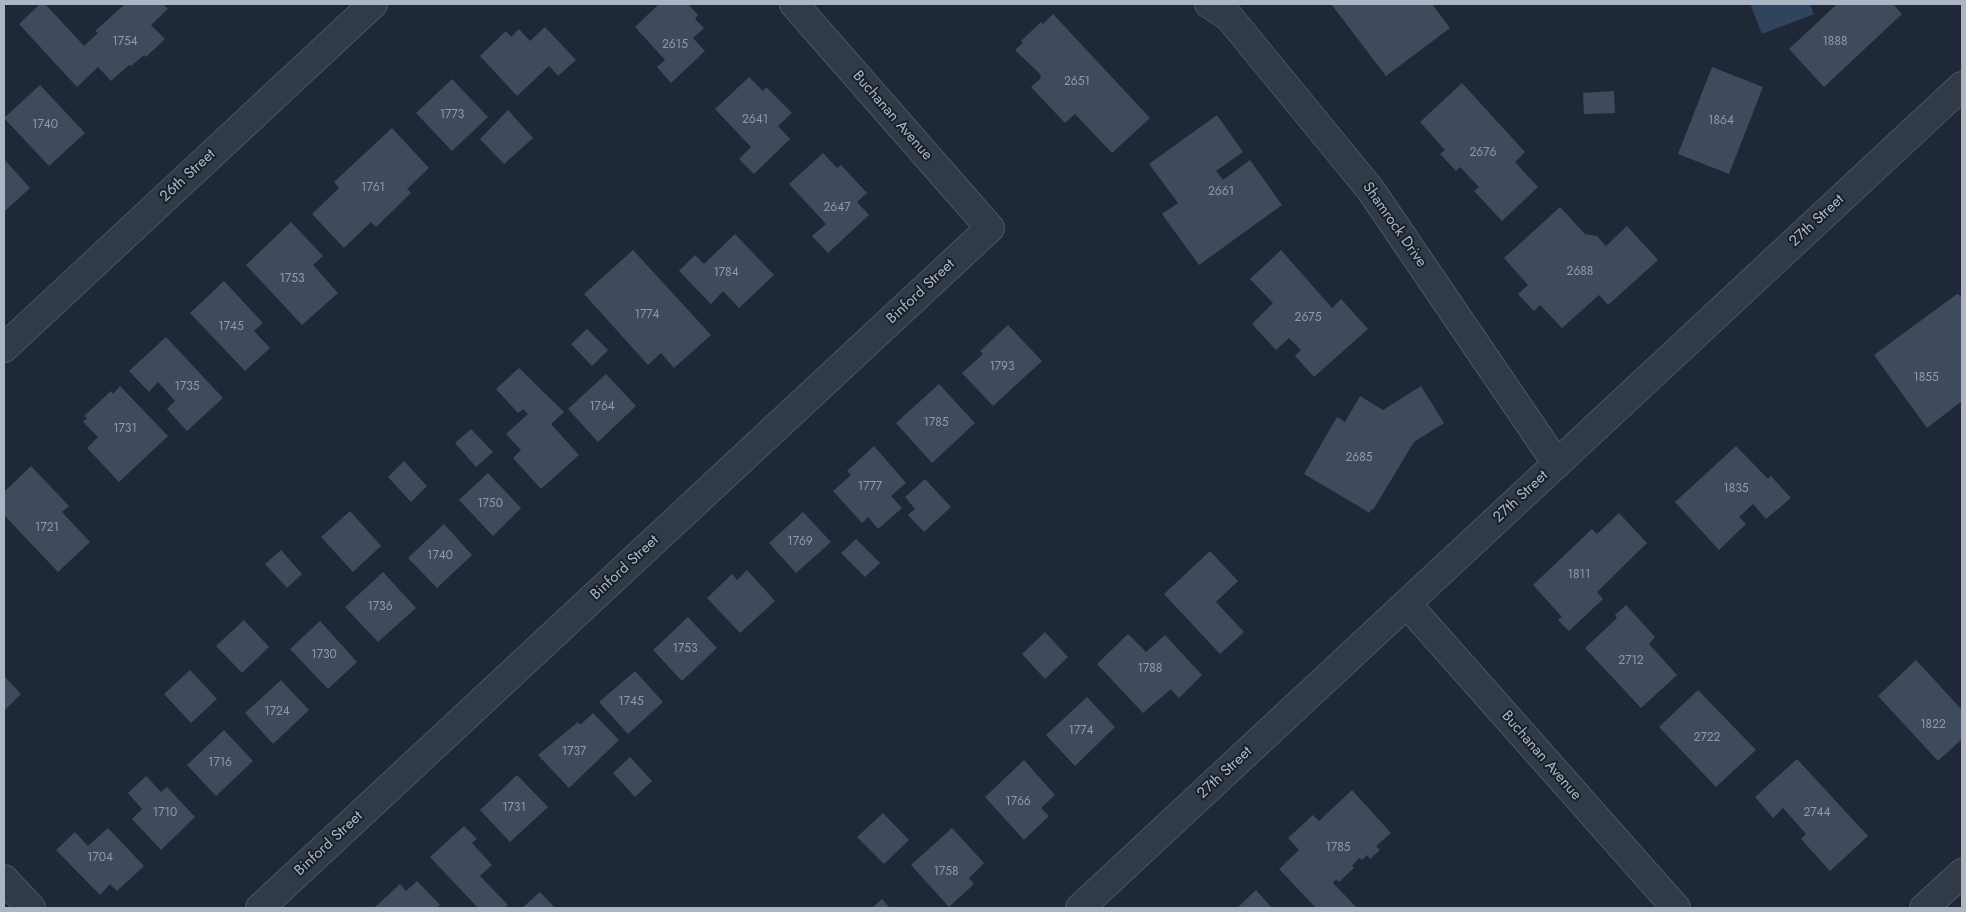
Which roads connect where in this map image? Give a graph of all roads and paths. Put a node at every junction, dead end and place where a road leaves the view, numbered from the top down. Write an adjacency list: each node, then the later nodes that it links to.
1 (373, 4): 6 (street, 26th Street)
2 (794, 4): 5 (street, Buchanan Avenue)
3 (1209, 4): 7 (street, Shamrock Drive)
4 (1962, 86): 7 (street, 27th Street)
5 (990, 228): 12 (street, Binford Street)
6 (4, 348)
7 (1557, 464): 8 (street, 27th Street)
8 (1407, 604): 13 (street, 27th Street); 14 (street, Buchanan Avenue)
9 (1962, 873): 15 (street)
10 (4, 879): 11 (street)
11 (31, 908)
12 (260, 908)
13 (1080, 908)
14 (1676, 908)
15 (1924, 908)

